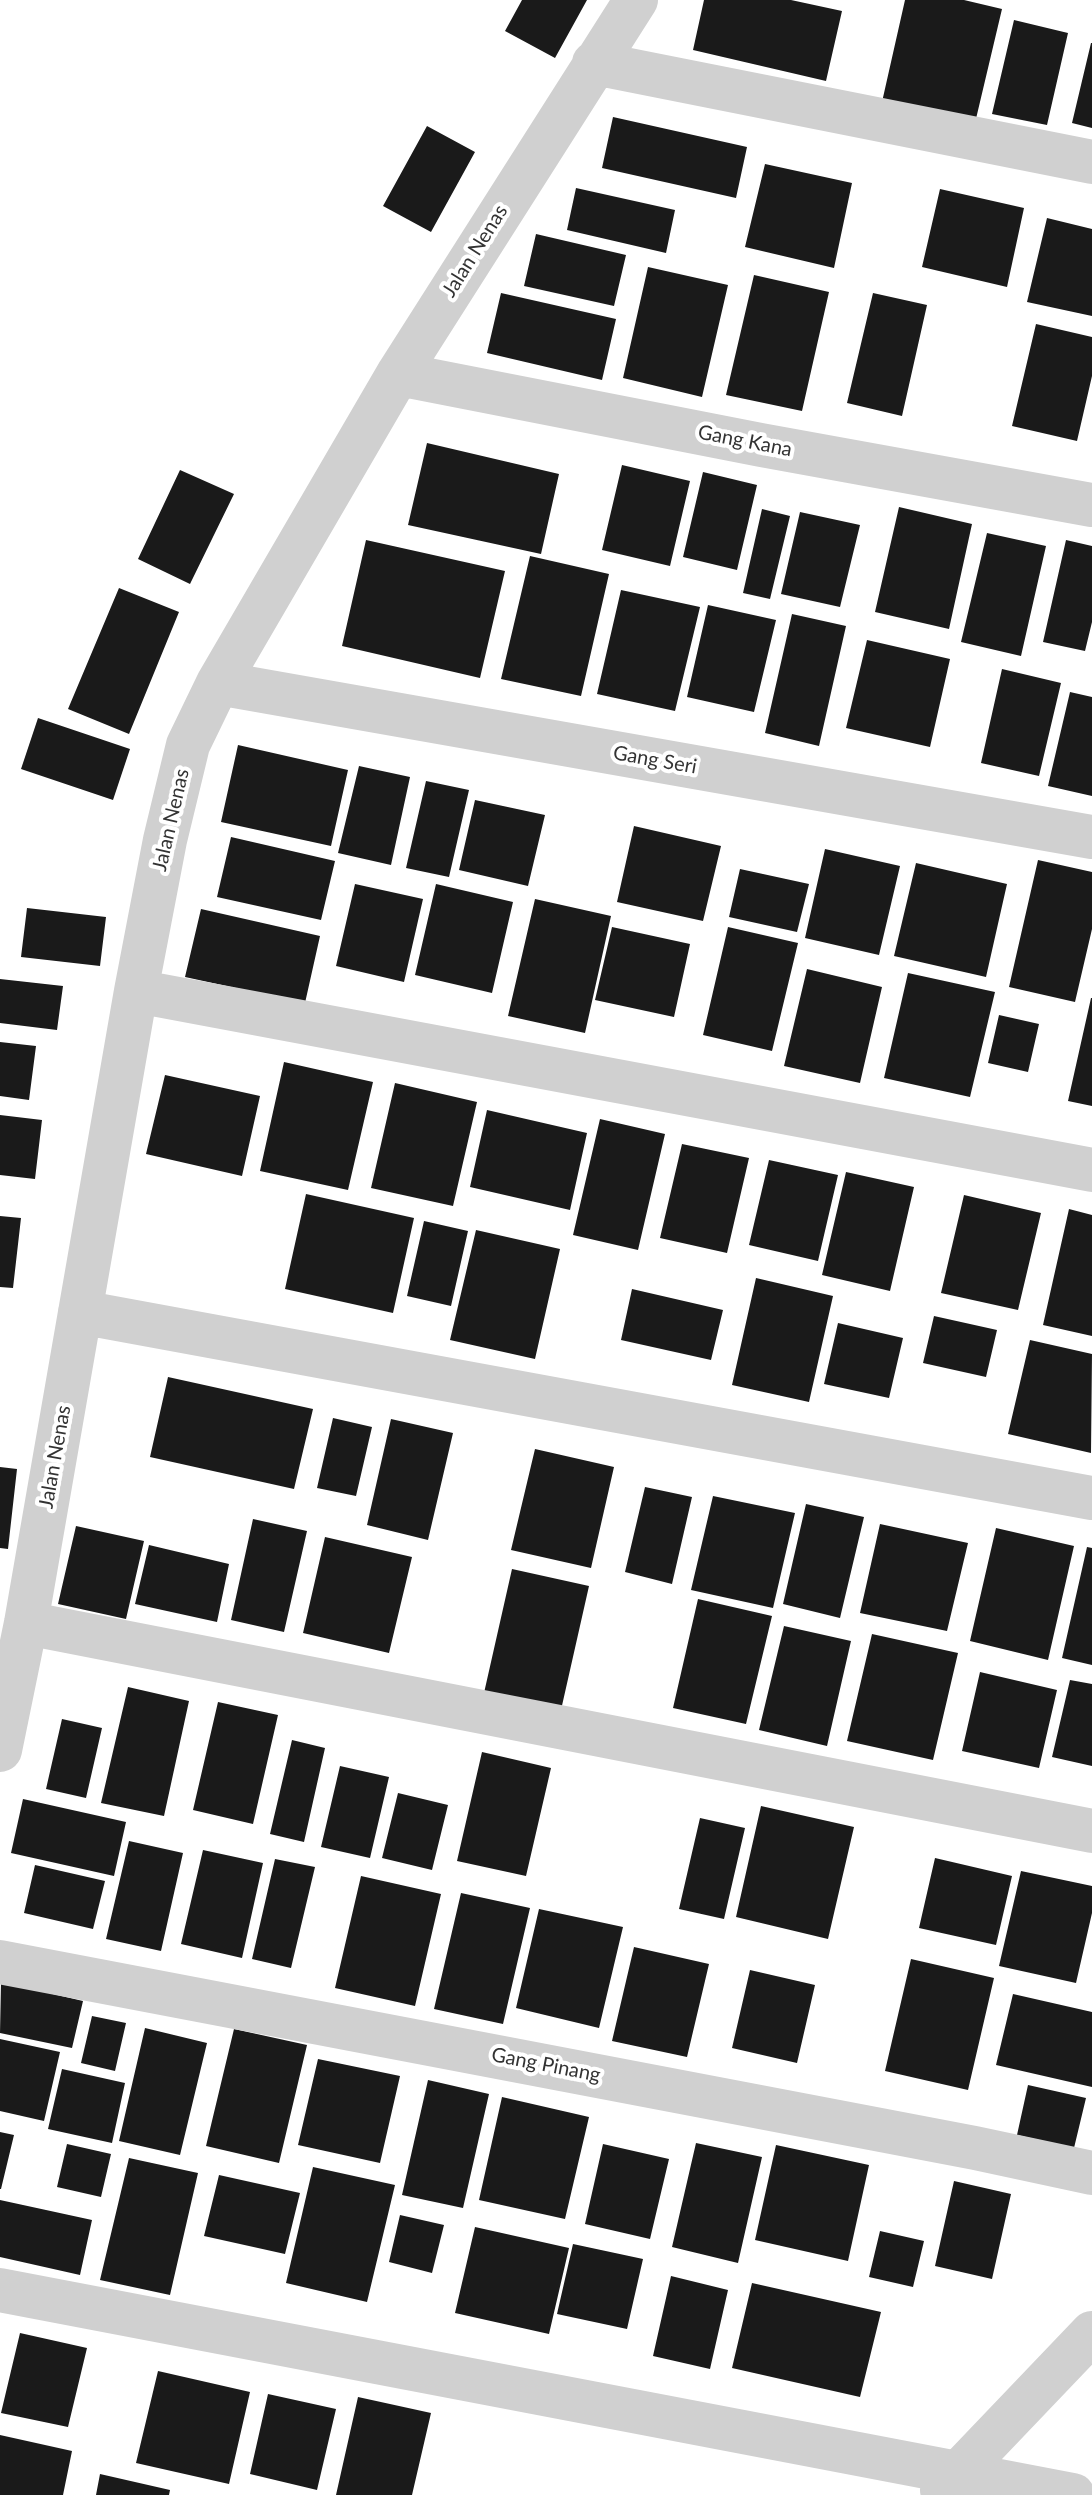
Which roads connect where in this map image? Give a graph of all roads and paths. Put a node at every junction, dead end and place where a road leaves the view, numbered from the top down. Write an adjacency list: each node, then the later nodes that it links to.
1 (636, 0): 2 (street, Jalan Nenas)
2 (594, 63): 3 (street); 4 (street, Jalan Nenas)
3 (1092, 162)
4 (398, 374): 5 (street, Gang Kana); 6 (street, Jalan Nenas)
5 (1092, 505)
6 (218, 683): 7 (street, Gang Seri); 8 (street, Jalan Nenas)
7 (1092, 837)
8 (136, 991): 9 (street); 10 (street, Jalan Nenas)
9 (1092, 1170)
10 (80, 1312): 11 (street); 12 (street, Jalan Nenas)
11 (1092, 1498)
12 (26, 1623): 13 (street, Jalan Nenas); 14 (street)
13 (0, 1750)
14 (1092, 1831)
15 (0, 1962): 16 (street, Gang Pinang)
16 (1092, 2173)
17 (0, 2290): 19 (street)
18 (1092, 2333): 19 (street)
19 (948, 2484): 20 (street)
20 (1073, 2495)

